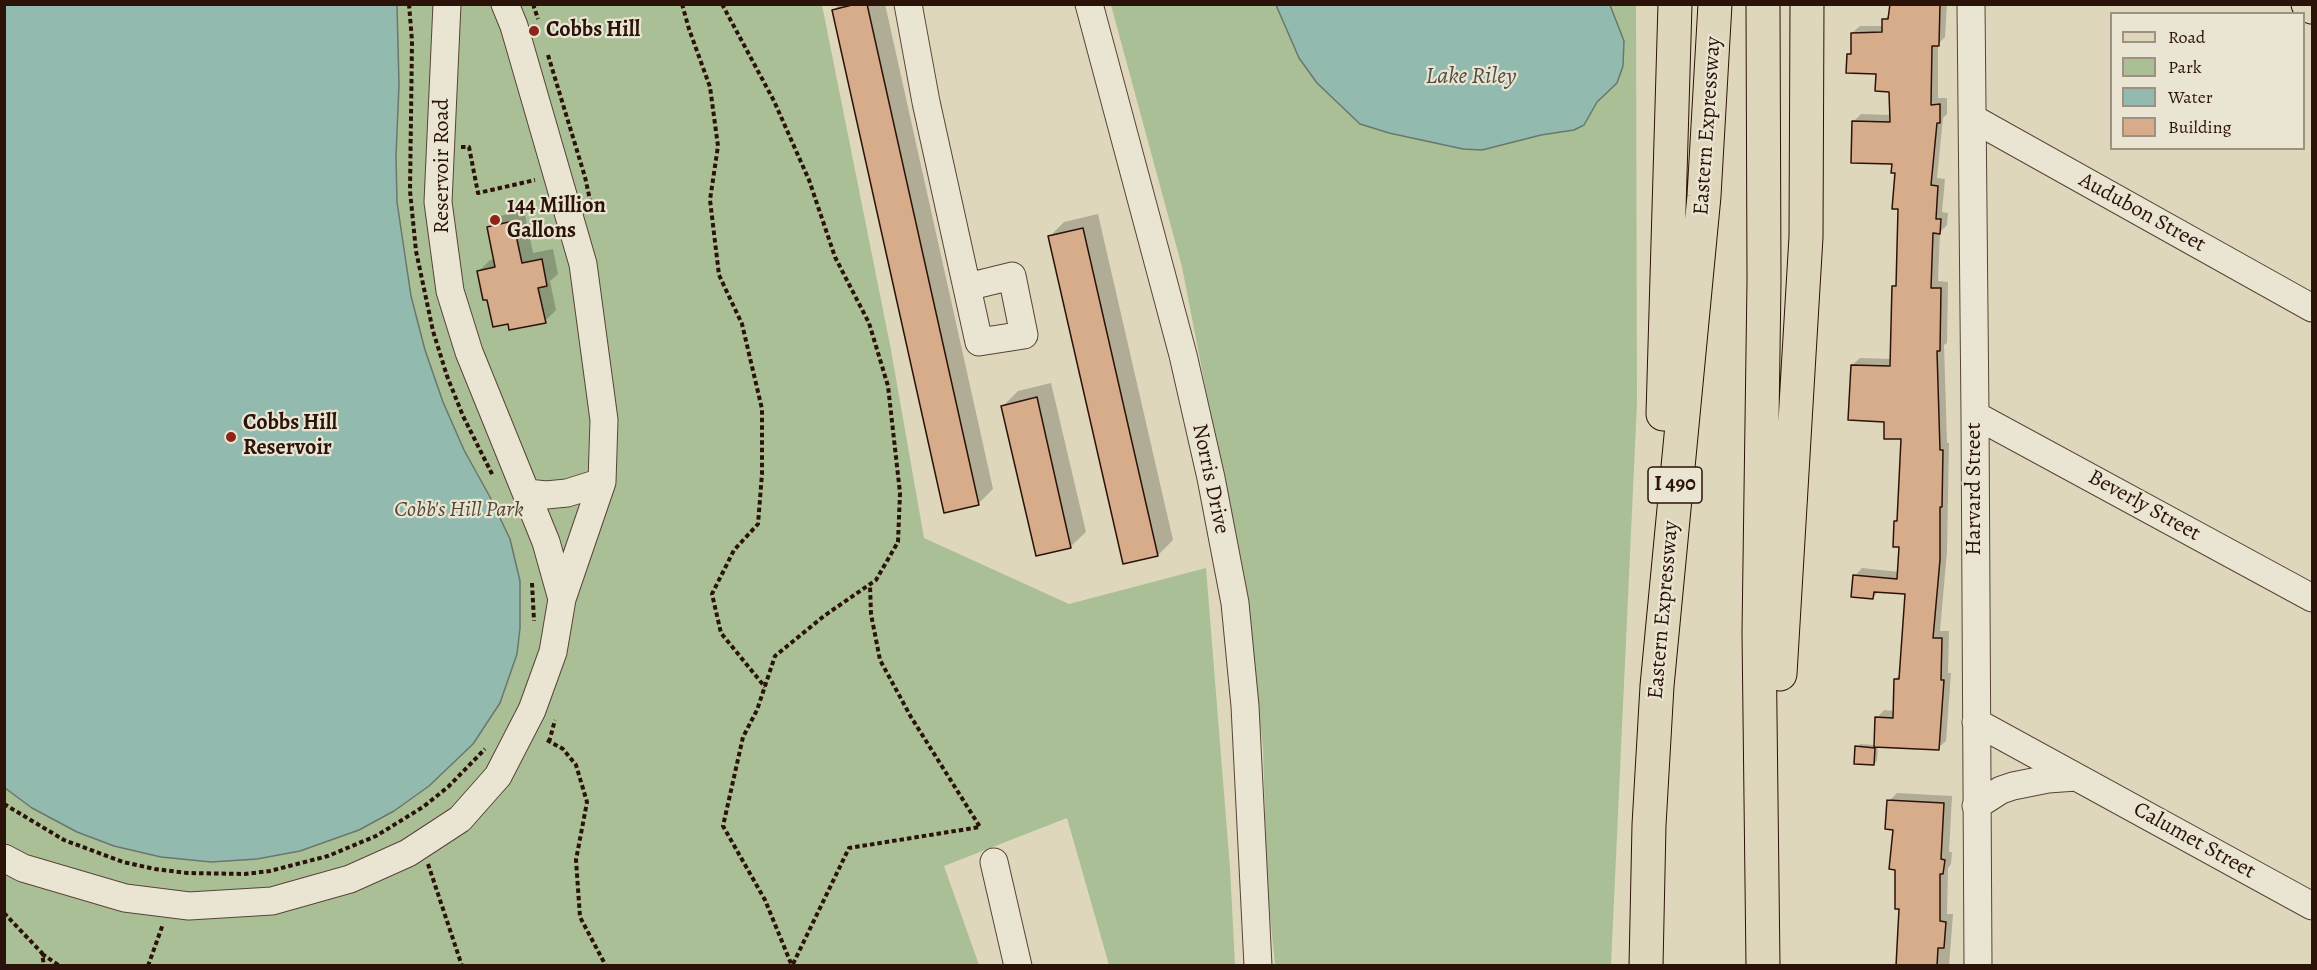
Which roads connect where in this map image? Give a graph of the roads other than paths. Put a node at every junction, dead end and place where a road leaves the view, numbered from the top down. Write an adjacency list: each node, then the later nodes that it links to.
1 (447, 4): 17 (street, Reservoir Road)
2 (505, 4): 16 (street, Reservoir Road)
3 (908, 4): 13 (street)
4 (1089, 4): 29 (street, Norris Drive)
5 (1675, 4): 20 (main road)
6 (1715, 4): 20 (main road, Eastern Expressway / I 490)
7 (1763, 4): 27 (main road)
8 (1807, 4): 27 (main road)
9 (2308, 4): 11 (main road)
10 (1973, 7): 12 (street, Harvard Street)
11 (2313, 7)
12 (1972, 118): 14 (street, Audubon Street); 15 (street, Harvard Street)
13 (967, 287)
14 (2313, 308)
15 (1976, 414): 18 (street, Beverly Street); 21 (street, Harvard Street)
16 (602, 482): 17 (street); 19 (street, Reservoir Road)
17 (527, 493): 19 (street, Reservoir Road)
18 (2313, 598)
19 (562, 599): 24 (street, Reservoir Road)
20 (1655, 720): 30 (main road, Eastern Expressway / I 490)
21 (1976, 722): 22 (street, Calumet Street); 23 (street, Harvard Street)
22 (2076, 777): 23 (street); 26 (street, Calumet Street)
23 (1976, 806): 31 (street, Harvard Street)
24 (4, 858)
25 (994, 862): 28 (street)
26 (2313, 906)
27 (1762, 955)
28 (1018, 966)
29 (1258, 966)
30 (1646, 966)
31 (1978, 966)

